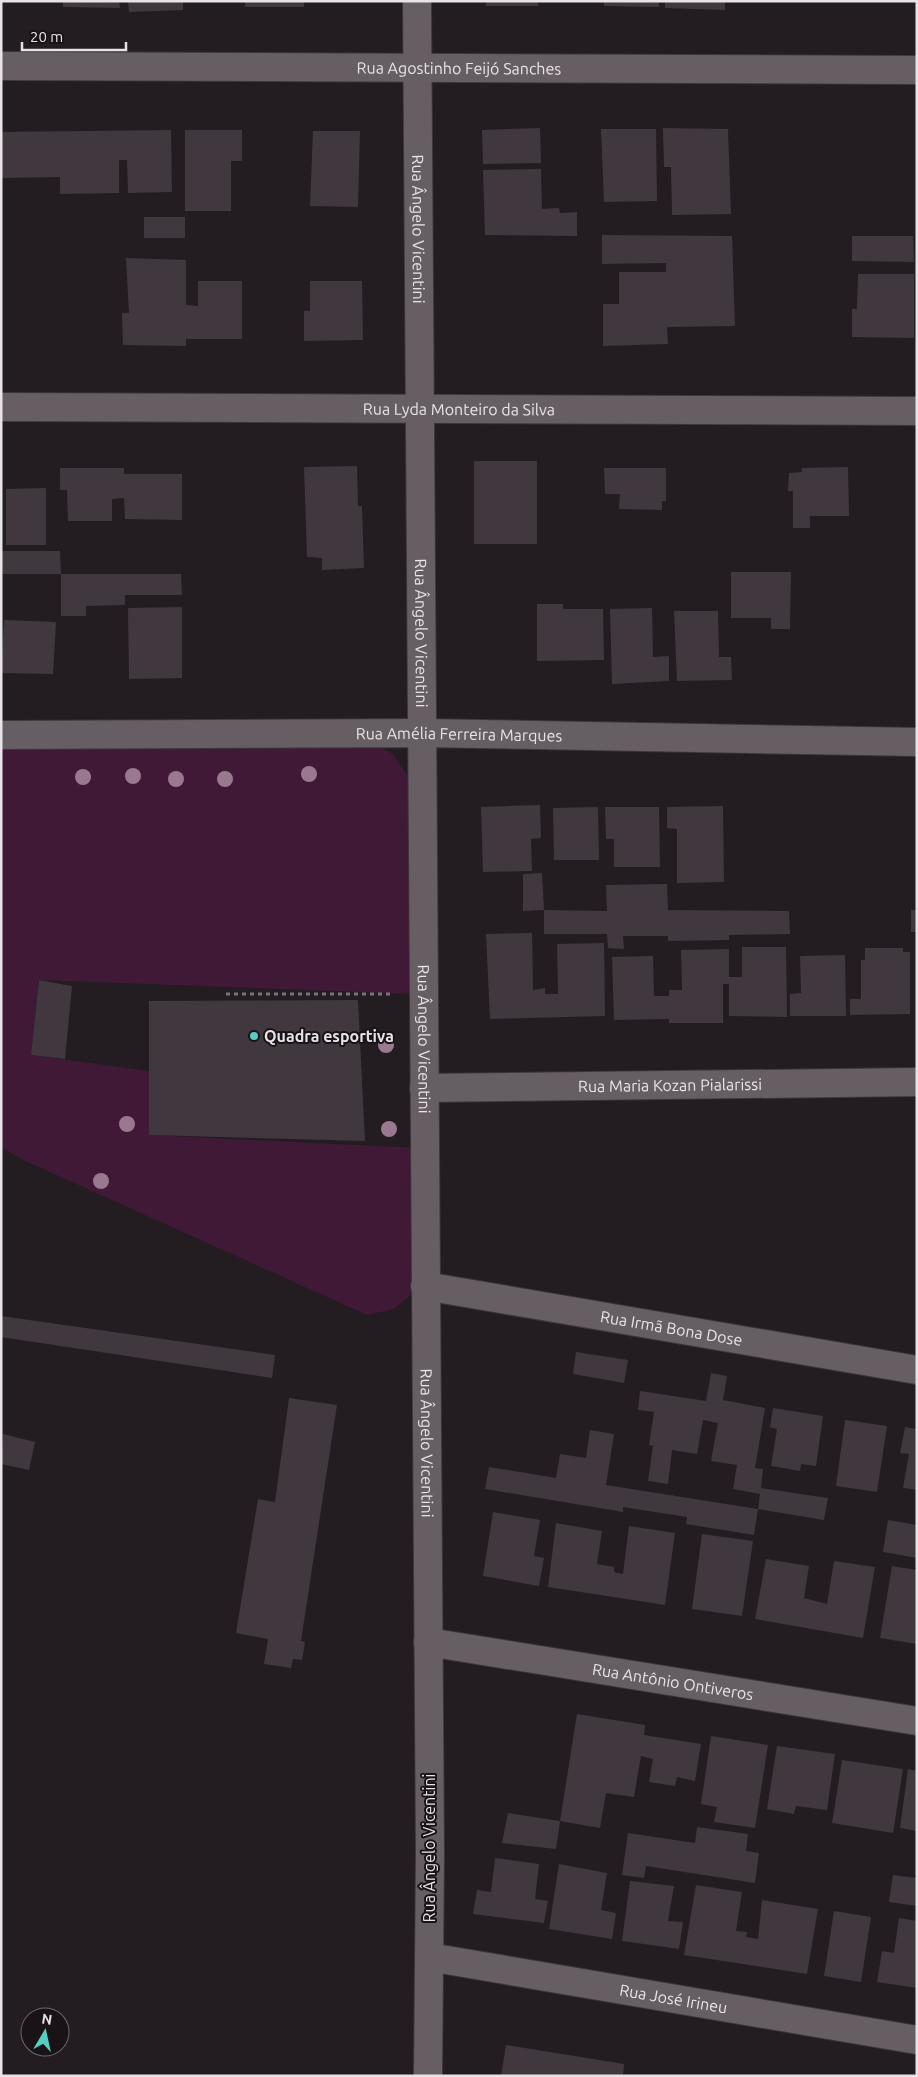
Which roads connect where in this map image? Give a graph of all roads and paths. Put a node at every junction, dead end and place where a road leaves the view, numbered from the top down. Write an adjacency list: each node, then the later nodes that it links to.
1 (417, 1): 3 (street, Rua Ângelo Vicentini)
2 (1, 66): 3 (street, Rua Agostinho Feijó Sanches)
3 (417, 66): 4 (street, Rua Agostinho Feijó Sanches); 6 (street, Rua Ângelo Vicentini)
4 (917, 70)
5 (1, 407): 6 (street, Rua Lyda Monteiro da Silva)
6 (419, 410): 7 (street, Rua Lyda Monteiro da Silva); 8 (street, Rua Ângelo Vicentini)
7 (917, 411)
8 (422, 733): 9 (street, Rua Amélia Ferreira Marques); 10 (street, Rua Amélia Ferreira Marques); 12 (street, Rua Ângelo Vicentini)
9 (1, 735)
10 (917, 742)
11 (226, 994): 12 (path)
12 (423, 994): 14 (street, Rua Ângelo Vicentini)
13 (917, 1082): 14 (street, Rua Maria Kozan Pialarissi)
14 (424, 1088): 15 (street, Rua Ângelo Vicentini)
15 (425, 1286): 16 (street, Rua Irmã Bona Dose); 17 (street, Rua Ângelo Vicentini)
16 (917, 1370)
17 (428, 1642): 18 (street, Rua Antônio Ontiveros); 19 (street, Rua Ângelo Vicentini)
18 (917, 1721)
19 (429, 1957): 20 (street, Rua José Irineu); 21 (street, Rua Ângelo Vicentini)
20 (917, 2040)
21 (428, 2076)

